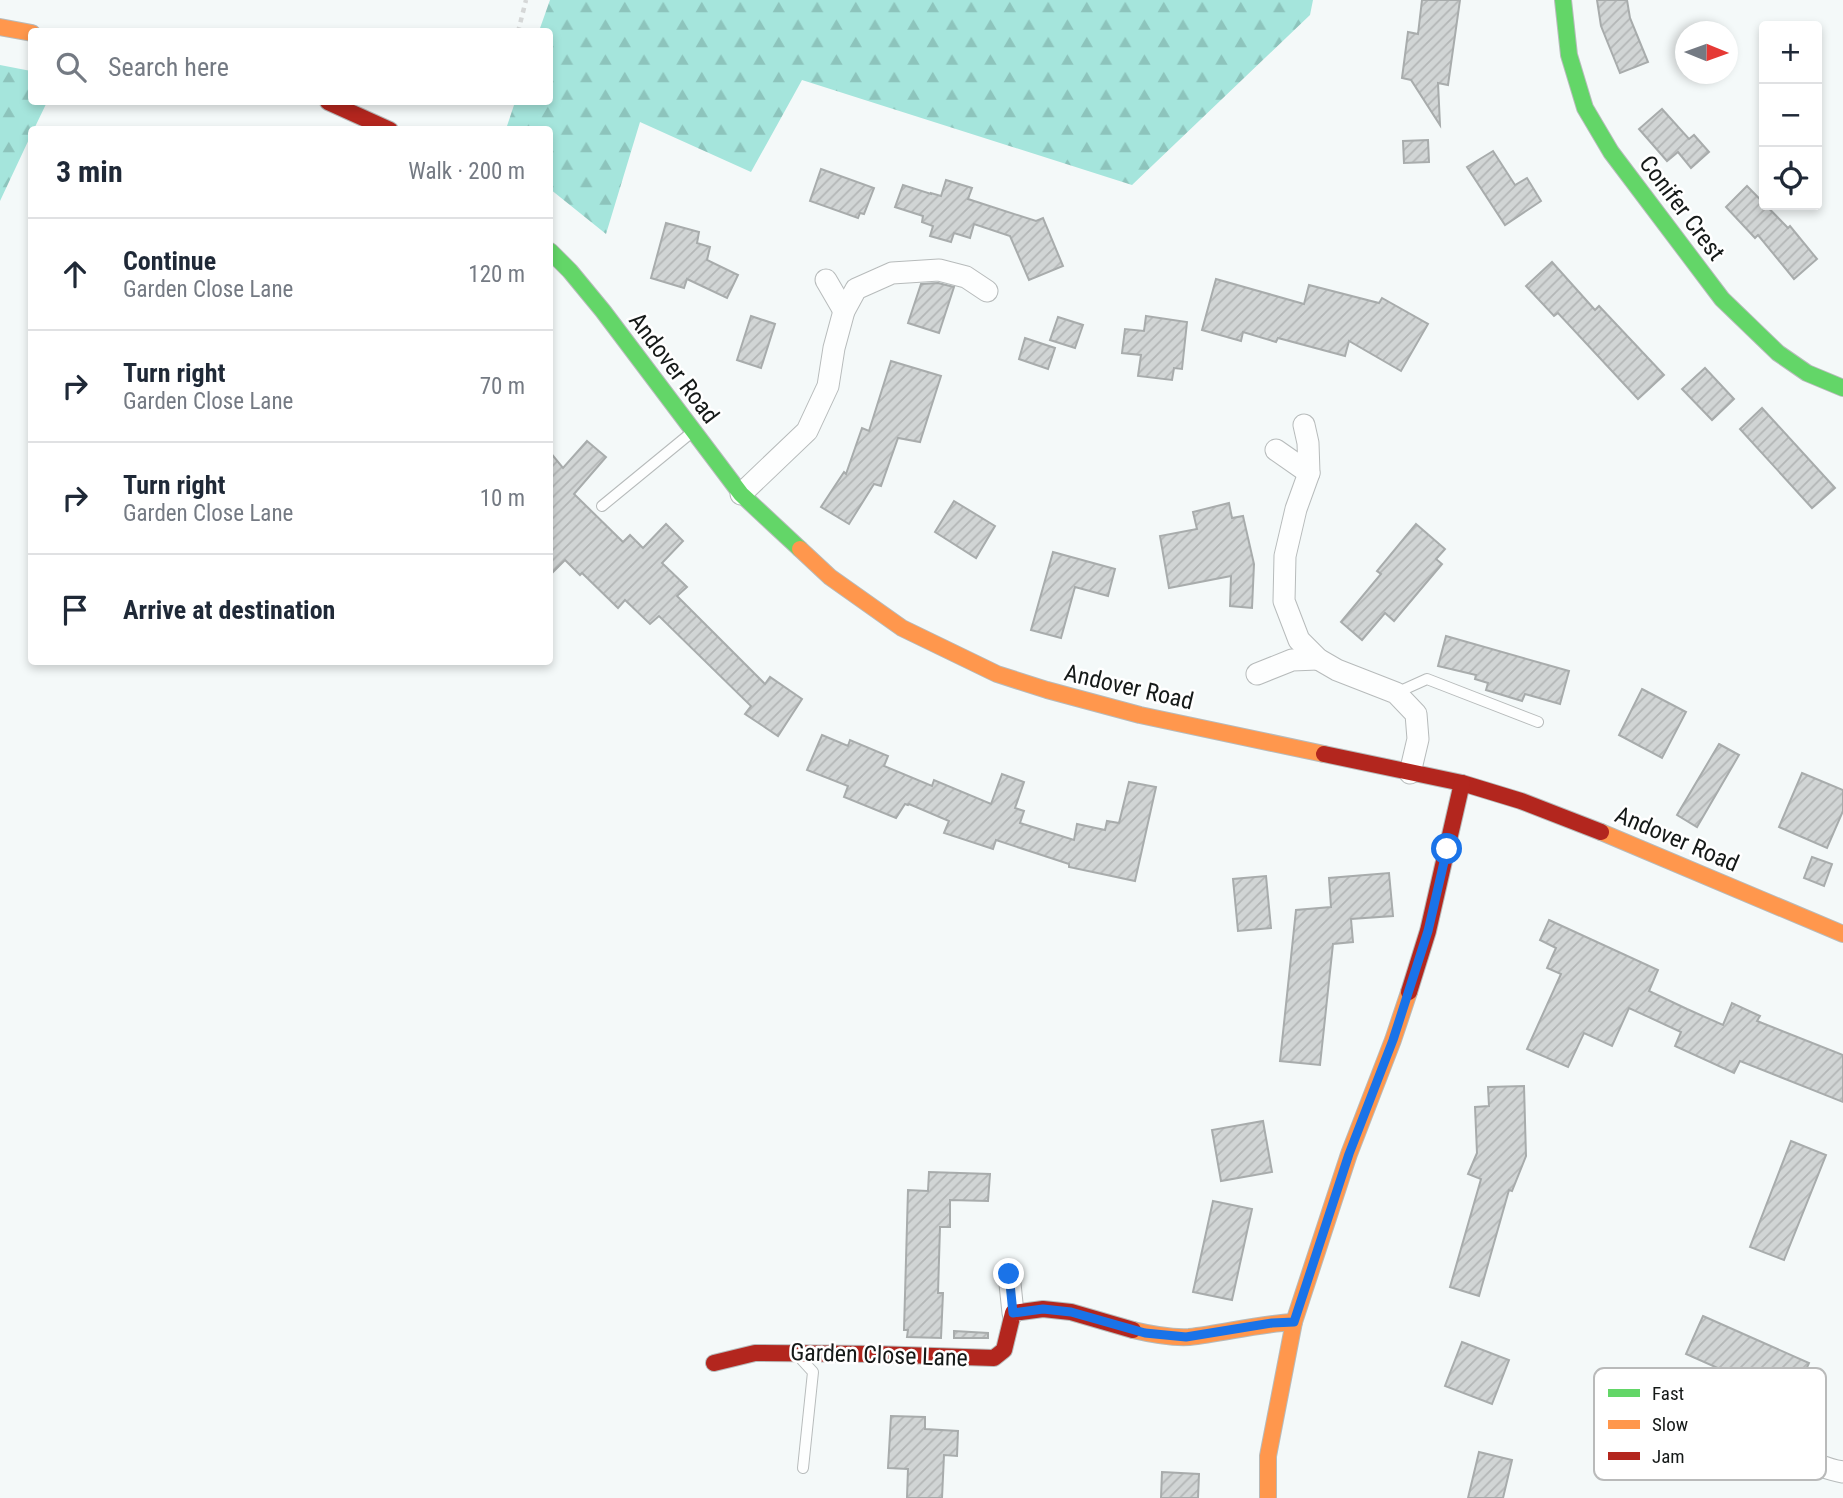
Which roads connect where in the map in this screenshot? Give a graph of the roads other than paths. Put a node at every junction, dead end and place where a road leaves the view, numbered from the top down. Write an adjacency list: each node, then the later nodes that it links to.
1 (1563, 0): 10 (street, Conifer Crest)
2 (0, 27): 3 (street)
3 (28, 32)
4 (335, 105): 5 (street)
5 (381, 126)
6 (553, 254): 12 (street, Andover Road)
7 (826, 280): 9 (street)
8 (987, 291): 9 (street)
9 (844, 311): 15 (street)
10 (1843, 388)
11 (1304, 425): 14 (street)
12 (693, 431): 15 (street, Andover Road); 16 (lane)
13 (1276, 450): 14 (street)
14 (1309, 473): 17 (street)
15 (741, 494): 21 (street, Andover Road)
16 (602, 506)
17 (1318, 659): 18 (street); 19 (street)
18 (1257, 674)
19 (1396, 693): 20 (lane); 21 (street)
20 (1538, 722)
21 (1410, 773): 22 (street, Andover Road)
22 (1462, 783): 23 (street, Andover Road); 26 (street)
23 (1843, 934)
24 (1009, 1274): 25 (street, Garden Close Lane)
25 (1013, 1313): 26 (street); 27 (street, Garden Close Lane)
26 (1294, 1322): 32 (street)
27 (795, 1352): 28 (street, Garden Close Lane); 30 (lane)
28 (714, 1363)
29 (1826, 1467): 31 (street)
30 (803, 1468)
31 (1843, 1472)
32 (1268, 1498)

